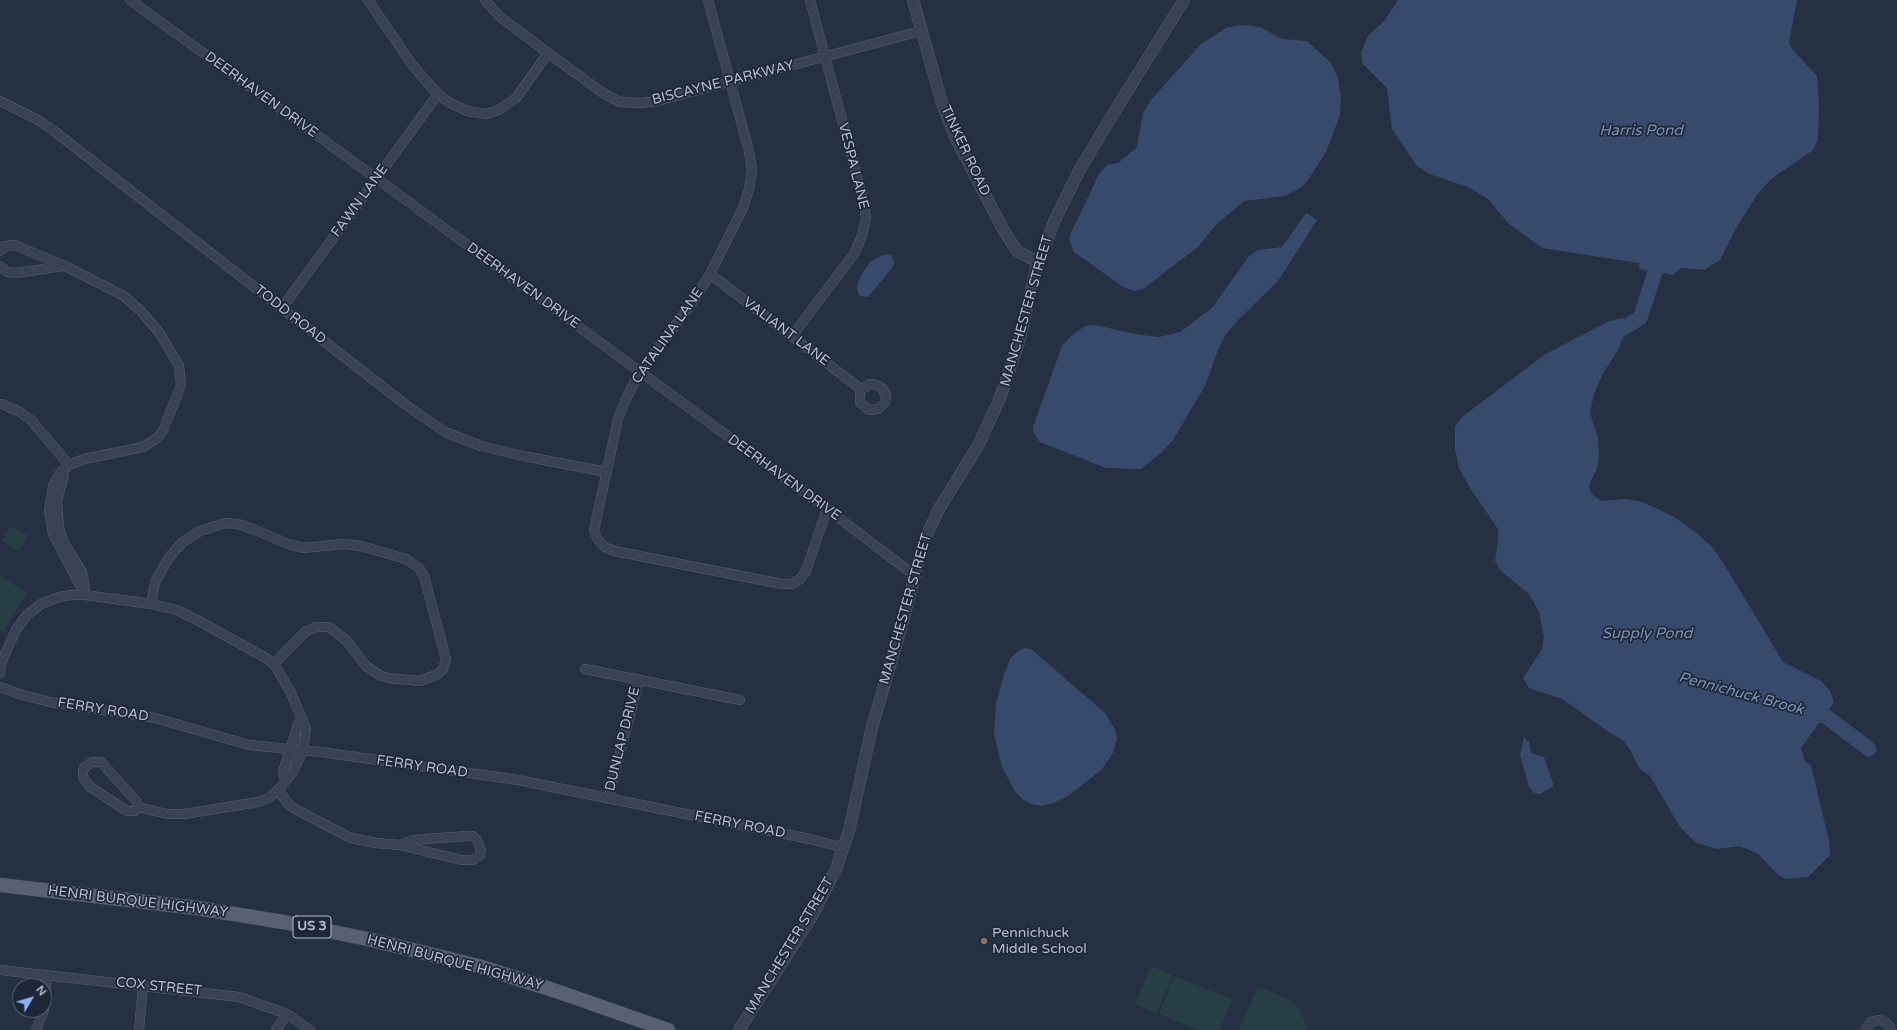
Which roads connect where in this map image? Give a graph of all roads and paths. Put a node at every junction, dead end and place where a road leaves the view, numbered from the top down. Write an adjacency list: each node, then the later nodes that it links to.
1 (130, 0): 14 (street, DEERHAVEN DRIVE)
2 (368, 0): 12 (street)
3 (485, 0): 9 (street, BISCAYNE PARKWAY)
4 (708, 0): 11 (street, CATALINA LANE)
5 (810, 0): 10 (street, VESPA LANE)
6 (912, 0): 8 (street, TINKER ROAD)
7 (1184, 0): 16 (street, MANCHESTER STREET)
8 (921, 31): 10 (street, BISCAYNE PARKWAY); 16 (street, TINKER ROAD)
9 (548, 53): 11 (street, BISCAYNE PARKWAY); 12 (street)
10 (825, 57): 11 (street, BISCAYNE PARKWAY); 21 (street, VESPA LANE)
11 (729, 82): 19 (street, CATALINA LANE)
12 (438, 94): 14 (street, FAWN LANE)
13 (0, 101): 20 (street, TODD ROAD)
14 (376, 178): 20 (street, FAWN LANE); 22 (street, DEERHAVEN DRIVE)
15 (0, 251): 18 (street)
16 (1038, 262): 28 (street, MANCHESTER STREET)
17 (0, 266): 18 (street)
18 (65, 266): 25 (street)
19 (710, 274): 21 (street, VALIANT LANE); 22 (street, CATALINA LANE)
20 (282, 308): 26 (street, TODD ROAD)
21 (792, 336): 23 (street, VALIANT LANE)
22 (640, 372): 26 (street, CATALINA LANE); 27 (street, DEERHAVEN DRIVE)
23 (862, 390)
24 (2, 404): 25 (street)
25 (69, 465): 29 (street)
26 (607, 472): 27 (street, CATALINA LANE)
27 (827, 509): 28 (street, DEERHAVEN DRIVE)
28 (914, 575): 46 (street, MANCHESTER STREET)
29 (85, 595): 30 (street); 31 (street)
30 (151, 604): 32 (street); 32 (street)
31 (1, 662): 34 (street)
32 (274, 664): 38 (street)
33 (585, 669): 35 (street, DUNLAP DRIVE)
34 (0, 673)
35 (639, 680): 37 (street, DUNLAP DRIVE); 43 (street, DUNLAP DRIVE)
36 (0, 687): 39 (street, FERRY ROAD)
37 (740, 700)
38 (302, 719): 39 (street); 40 (street)
39 (290, 750): 40 (street, FERRY ROAD); 41 (street)
40 (303, 750): 41 (street); 43 (street, FERRY ROAD)
41 (285, 781): 42 (street)
42 (278, 790): 44 (street); 45 (street)
43 (608, 799): 46 (street, FERRY ROAD)
44 (138, 807): 44 (street)
45 (400, 845): 45 (street)
46 (844, 848): 59 (street, MANCHESTER STREET)
47 (0, 885): 58 (main road, HENRI BURQUE HIGHWAY / US 3)
48 (0, 970): 49 (street, COX STREET)
49 (47, 975): 50 (street); 51 (street, COX STREET)
50 (47, 978)
51 (143, 985): 52 (street, COX STREET); 55 (street)
52 (288, 1014): 56 (street); 57 (street, COX STREET)
53 (41, 1018): 54 (street)
54 (36, 1030)
55 (139, 1030)
56 (276, 1030)
57 (310, 1030)
58 (668, 1030)
59 (738, 1030)
60 (1865, 1030): 61 (street)
61 (1891, 1030)

